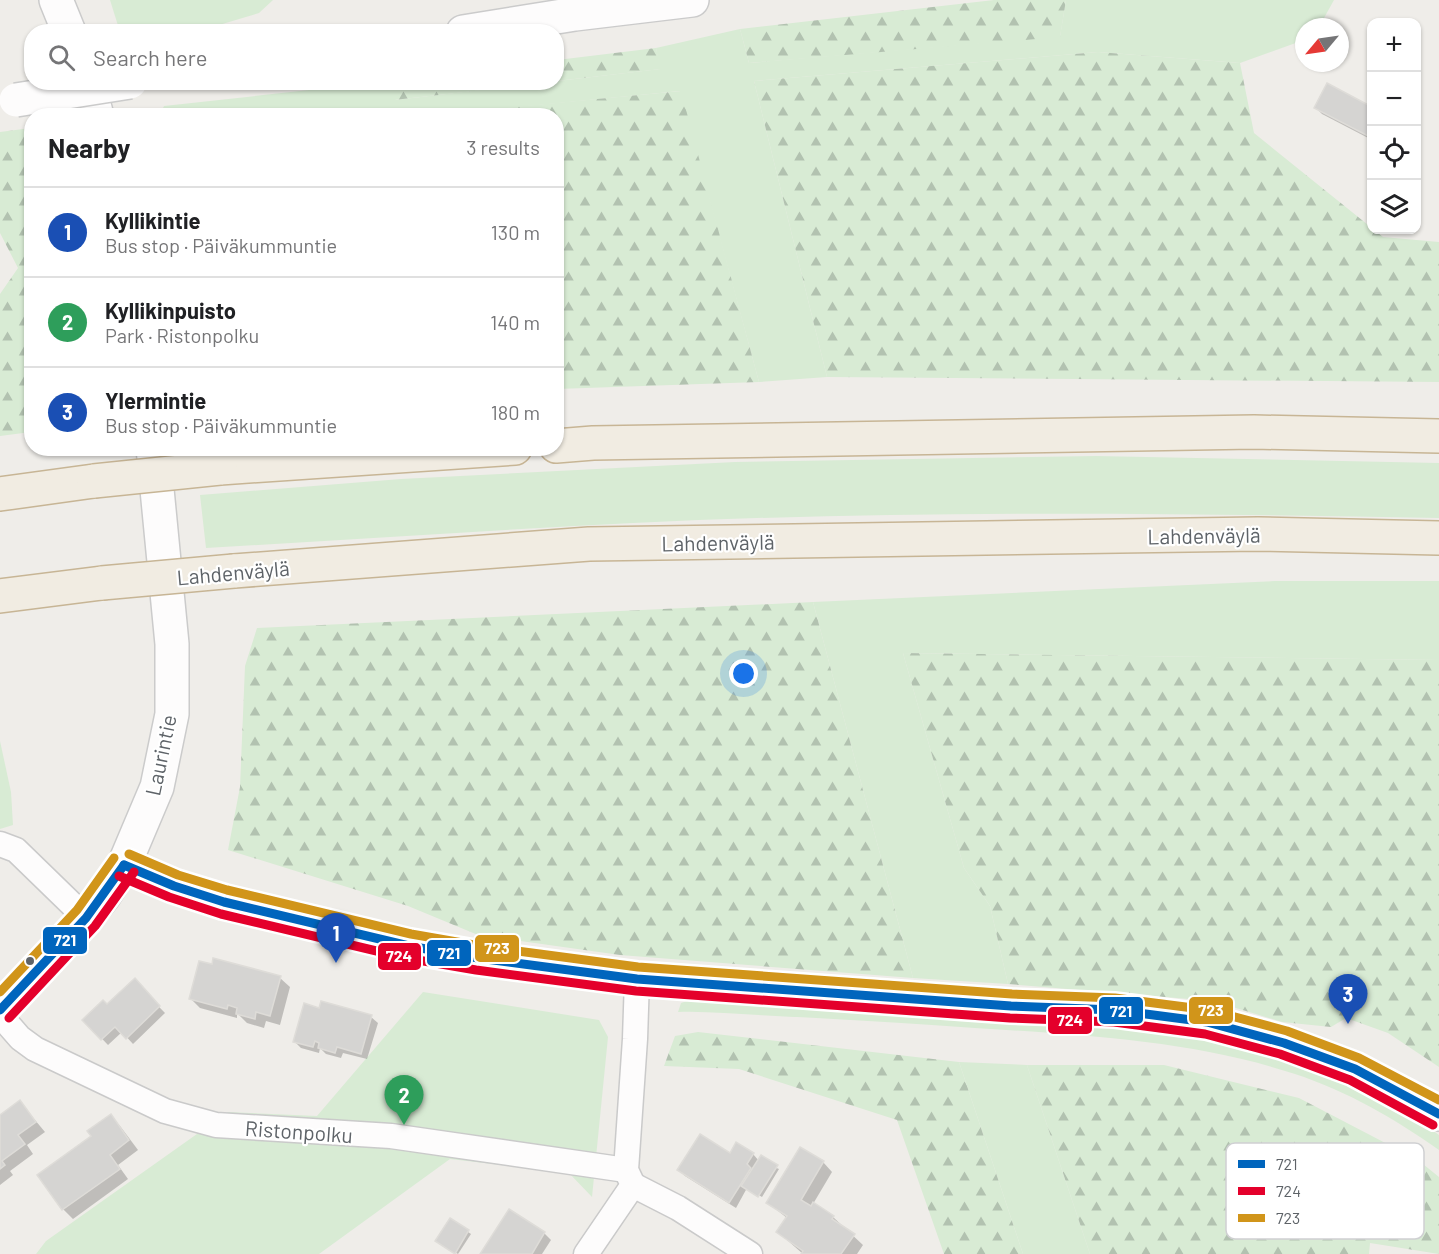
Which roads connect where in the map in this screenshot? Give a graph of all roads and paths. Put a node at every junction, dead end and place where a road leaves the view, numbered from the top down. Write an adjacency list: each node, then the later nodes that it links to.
1 (56, 0): 3 (street)
2 (692, 0): 4 (street)
3 (66, 24)
4 (513, 24)
5 (81, 90): 7 (street, bridge)
6 (90, 90): 8 (street)
7 (8, 102)
8 (94, 108)
9 (1439, 436): 10 (highway)
10 (564, 445)
11 (154, 456): 17 (street, Laurintie)
12 (397, 456): 13 (highway, bridge)
13 (0, 494)
14 (1439, 538): 15 (highway, Lahdenväylä, bridge)
15 (0, 596)
16 (0, 844): 18 (street)
17 (124, 866): 18 (street, Laurintie); 19 (street)
18 (86, 918): 20 (street, Laurintie)
19 (637, 980): 22 (street); 23 (street)
20 (0, 1011)
21 (0, 1015): 23 (street, Ristonpolku)
22 (1439, 1114)
23 (630, 1177): 24 (street); 25 (street, Ristonpolku)
24 (586, 1254)
25 (750, 1254)

